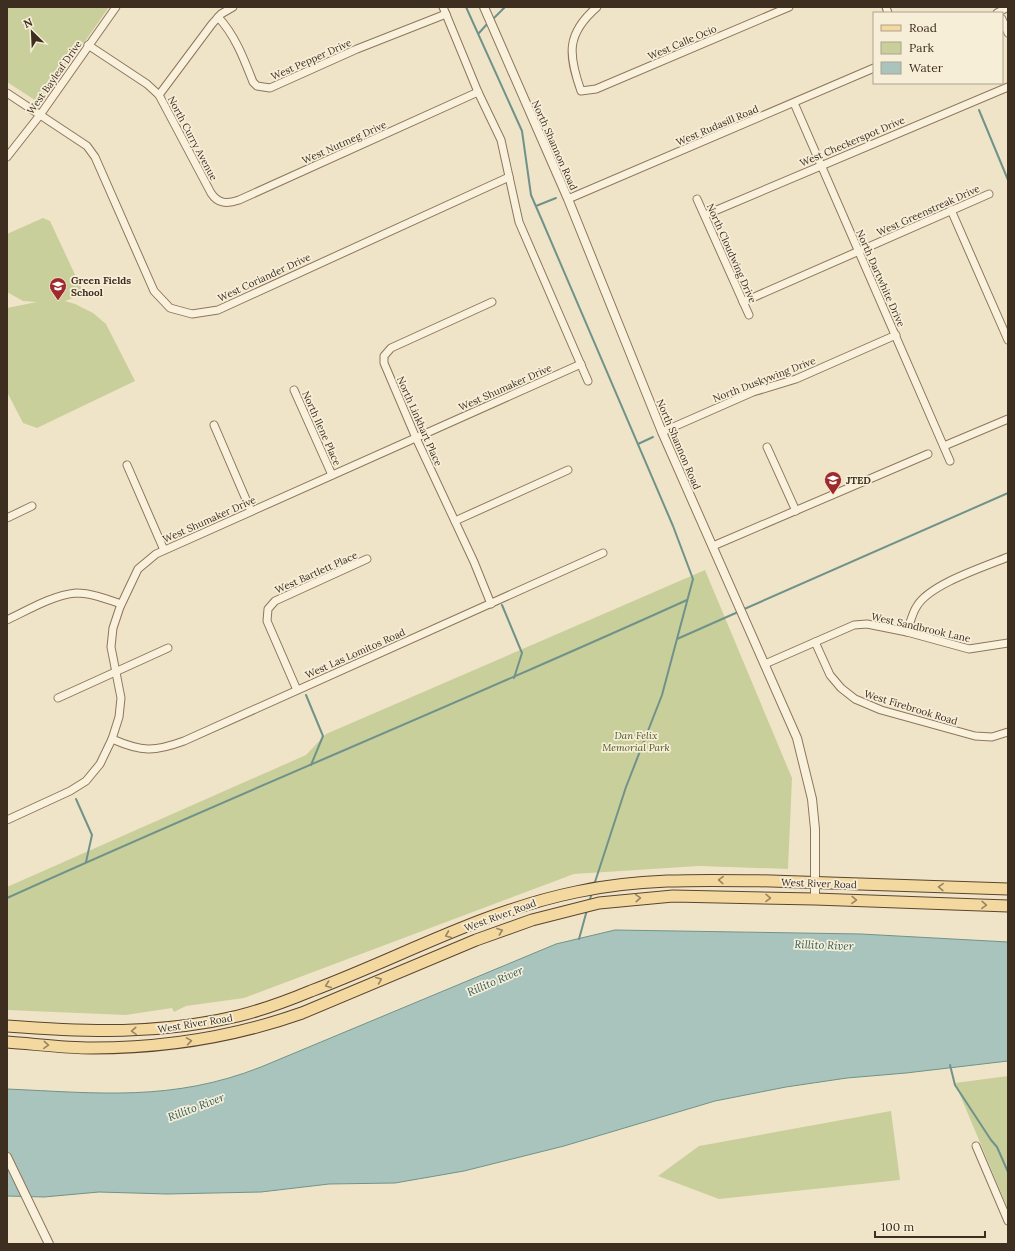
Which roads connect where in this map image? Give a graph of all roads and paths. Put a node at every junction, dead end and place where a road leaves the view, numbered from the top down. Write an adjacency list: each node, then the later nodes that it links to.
1 (116, 7): 11 (street, West Bayleaf Drive)
2 (233, 7): 8 (street)
3 (443, 7): 7 (street)
4 (484, 7): 23 (street, North Shannon Road)
5 (597, 7): 6 (street, West Calle Ocio)
6 (785, 8)
7 (446, 14): 8 (street, West Pepper Drive); 14 (street)
8 (218, 17): 16 (street)
9 (1003, 21): 10 (street)
10 (1008, 33)
11 (88, 45): 16 (street, North Curry Avenue); 18 (street, West Bayleaf Drive)
12 (873, 68): 17 (street, West Rudasill Road)
13 (1008, 87): 20 (street, West Checkerspot Drive)
14 (478, 92): 21 (street); 25 (street, West Nutmeg Drive)
15 (7, 93): 18 (street, West Coriander Drive)
16 (159, 95): 25 (street, North Curry Avenue)
17 (794, 103): 20 (street, North Dartwhite Drive); 23 (street, West Rudasill Road)
18 (40, 115): 19 (street, West Bayleaf Drive); 21 (street, West Coriander Drive)
19 (7, 157)
20 (820, 165): 27 (street, West Checkerspot Drive); 28 (street, North Dartwhite Drive)
21 (509, 177): 34 (street)
22 (989, 194): 26 (street, West Greenstreak Drive)
23 (568, 199): 39 (street, North Shannon Road)
24 (698, 199): 27 (street, North Cloudwing Drive)
25 (218, 203)
26 (951, 210): 28 (street, West Greenstreak Drive); 33 (street)
27 (705, 215): 30 (street, North Cloudwing Drive)
28 (858, 252): 30 (street, West Greenstreak Drive); 32 (street, North Dartwhite Drive)
29 (492, 302): 40 (street, North Linkhart Place)
30 (743, 302): 31 (street, North Cloudwing Drive)
31 (749, 315)
32 (896, 335): 39 (street, North Duskywing Drive); 41 (street, North Dartwhite Drive)
33 (1008, 340)
34 (581, 364): 35 (street); 40 (street, West Shumaker Drive)
35 (588, 381)
36 (294, 390): 47 (street, North Ilene Place)
37 (1008, 419): 41 (street)
38 (214, 425): 49 (street)
39 (662, 432): 53 (street, North Shannon Road)
40 (416, 438): 47 (street, West Shumaker Drive); 52 (street, North Linkhart Place)
41 (944, 446): 44 (street, North Dartwhite Drive)
42 (767, 447): 50 (street)
43 (928, 454): 50 (street)
44 (950, 461)
45 (127, 465): 54 (street)
46 (568, 470): 52 (street)
47 (332, 475): 49 (street, West Shumaker Drive)
48 (32, 506): 51 (street)
49 (251, 511): 54 (street, West Shumaker Drive)
50 (796, 511): 53 (street)
51 (7, 518)
52 (455, 521): 59 (street, North Linkhart Place)
53 (713, 546): 65 (street, North Shannon Road)
54 (164, 550): 58 (street, West Shumaker Drive)
55 (603, 553): 59 (street, West Las Lomitos Road)
56 (1008, 557): 61 (street)
57 (367, 560): 67 (street, West Bartlett Place)
58 (121, 604): 60 (street); 66 (street, West Shumaker Drive)
59 (490, 604): 67 (street, West Las Lomitos Road)
60 (7, 620)
61 (908, 632): 62 (street, West Sandbrook Lane); 63 (street, West Sandbrook Lane)
62 (815, 642): 65 (street, West Sandbrook Lane); 69 (street, West Firebrook Road)
63 (1008, 644)
64 (168, 648): 66 (street)
65 (765, 664): 72 (street, North Shannon Road)
66 (117, 671): 68 (street); 70 (street, West Shumaker Drive)
67 (297, 690): 70 (street, West Las Lomitos Road)
68 (58, 698)
69 (1008, 732)
70 (112, 739): 71 (street, West Shumaker Drive)
71 (7, 820)
72 (816, 882): 73 (main road, West River Road, one-way to 72); 74 (street, North Shannon Road); 76 (main road, West River Road, one-way to 76)
73 (1008, 889)
74 (816, 899): 75 (main road, West River Road, one-way to 75); 78 (main road, West River Road, one-way to 74)
75 (1008, 906)
76 (217, 1020): 77 (main road, West River Road, one-way to 77); 78 (main road)
77 (7, 1026)
78 (220, 1036): 79 (main road, West River Road, one-way to 78)
79 (7, 1042)
80 (976, 1146): 82 (street)
81 (7, 1157): 83 (street)
82 (1008, 1221)
83 (49, 1244)

